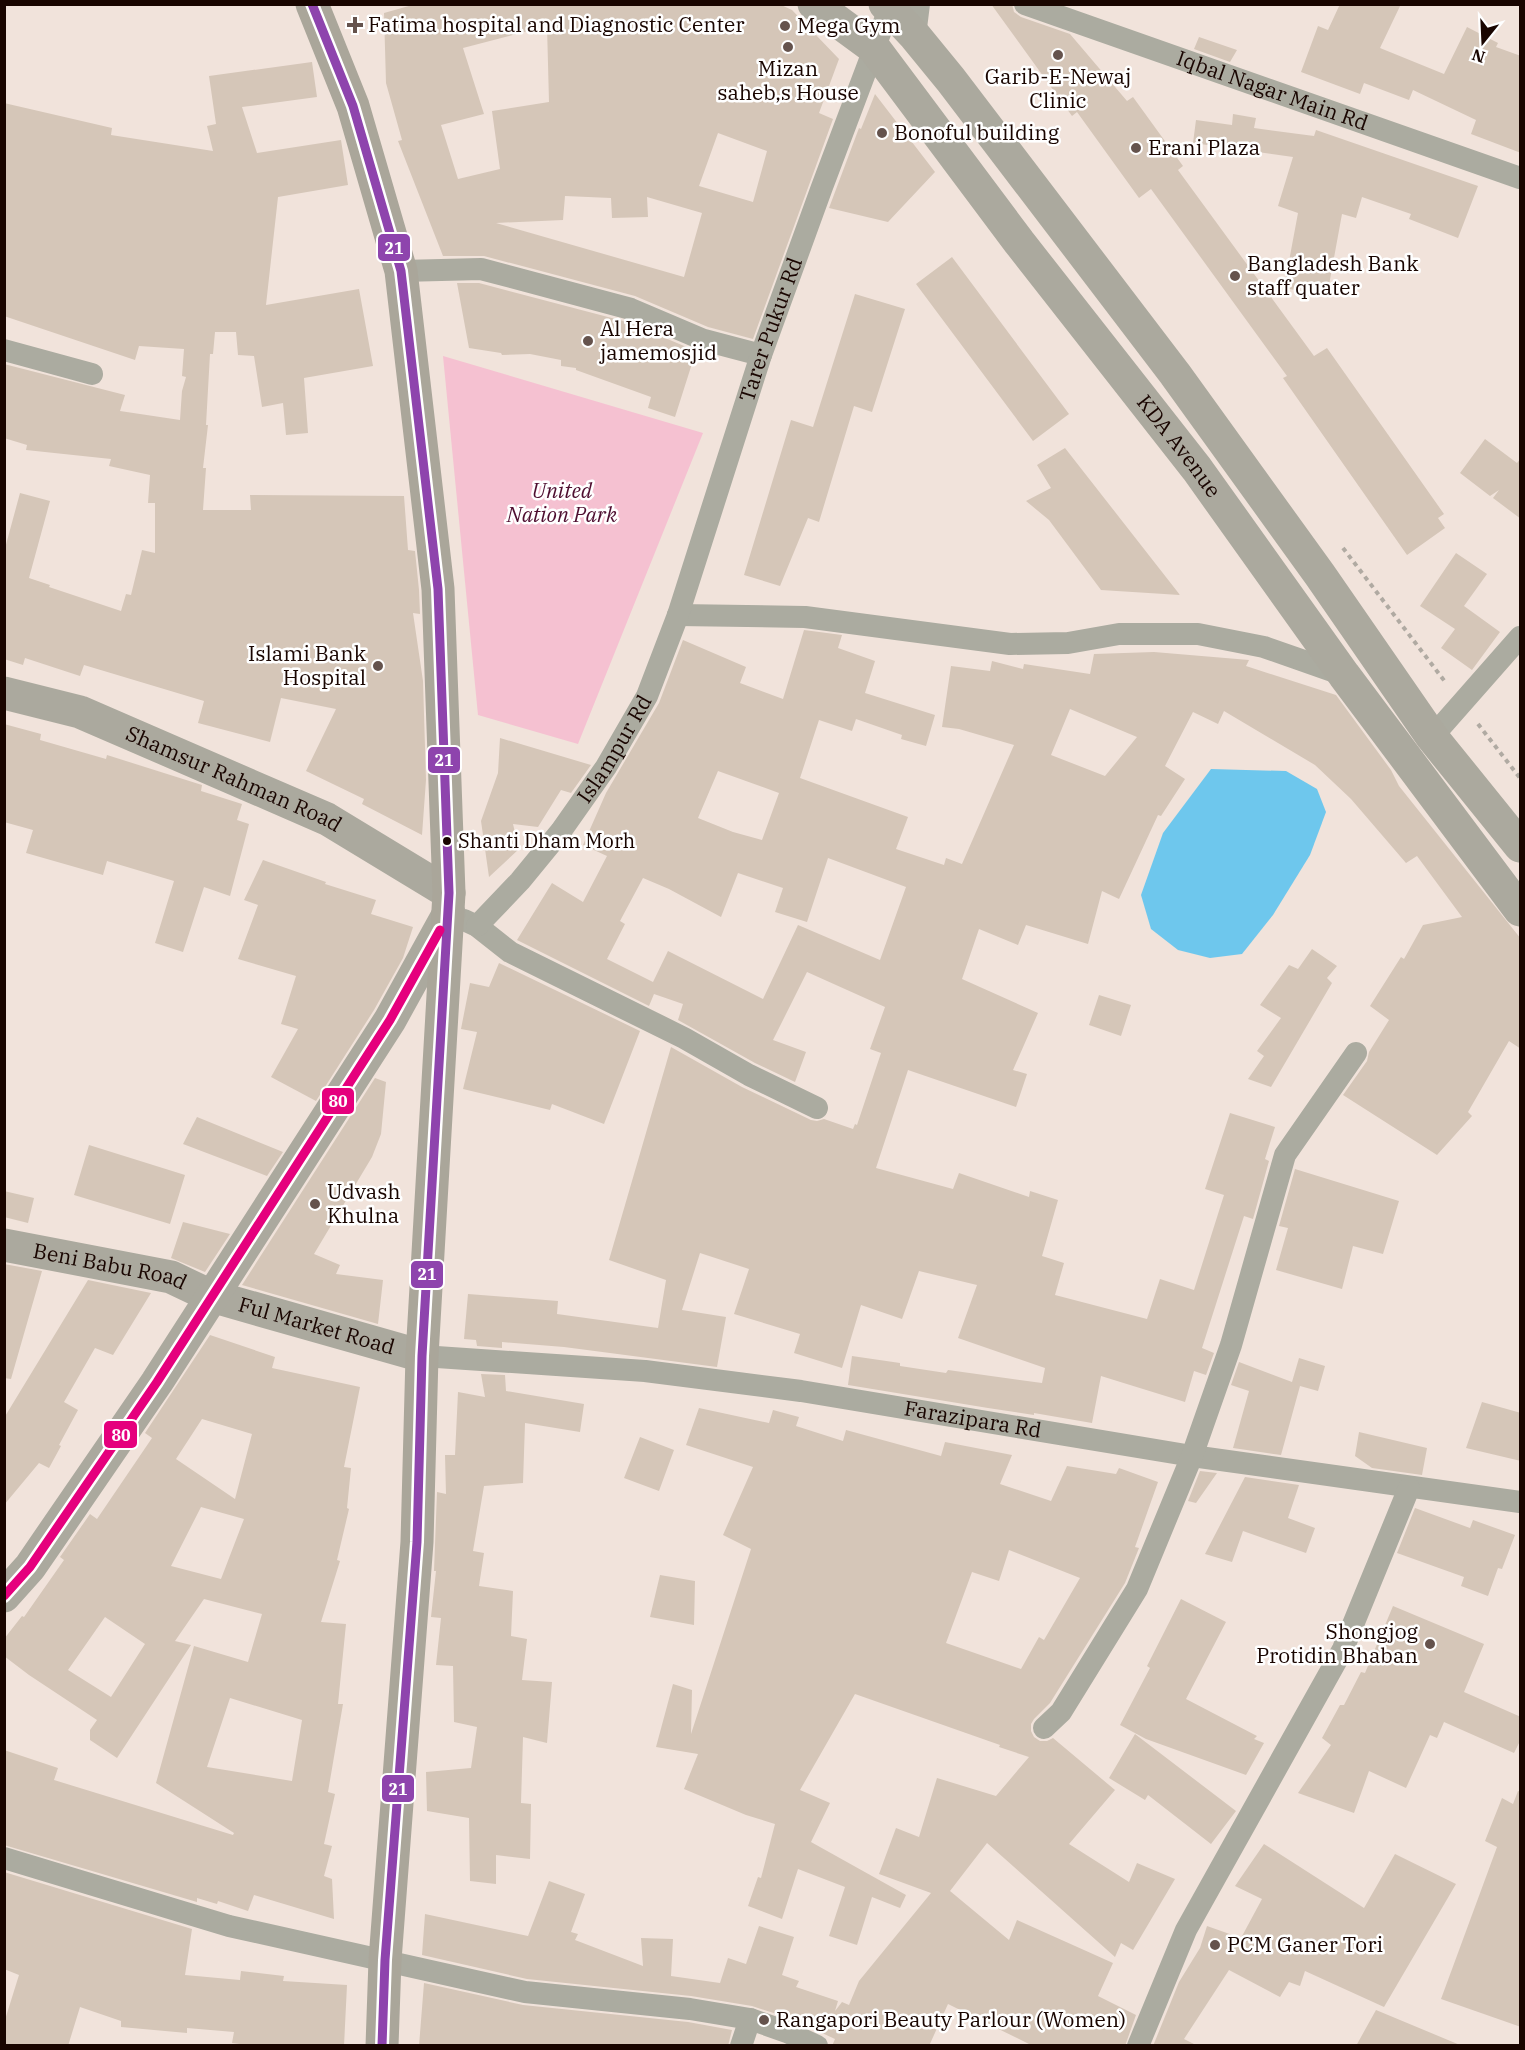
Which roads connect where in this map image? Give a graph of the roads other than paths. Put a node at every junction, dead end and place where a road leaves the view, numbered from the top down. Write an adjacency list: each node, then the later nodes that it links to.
1 (312, 4): 7 (highway)
2 (814, 4): 5 (main road, KDA Avenue)
3 (1025, 4): 6 (street, Iqbal Nagar Main Rd)
4 (896, 5): 5 (street, Tarer Pukur Rd); 15 (main road, KDA Avenue)
5 (874, 48): 9 (street, Tarer Pukur Rd); 13 (main road, KDA Avenue)
6 (1521, 178)
7 (402, 271): 9 (street); 18 (highway)
8 (4, 350): 10 (street)
9 (761, 355): 11 (street, Tarer Pukur Rd)
10 (92, 374)
11 (678, 615): 13 (street); 18 (street, Islampur Rd)
12 (1521, 637): 15 (street)
13 (1344, 675): 17 (main road, KDA Avenue)
14 (4, 693): 18 (main road, Shamsur Rahman Road)
15 (1432, 737): 16 (main road, KDA Avenue)
16 (1521, 846)
17 (1521, 910)
18 (458, 911): 20 (street); 22 (main road); 23 (highway)
19 (1356, 1053): 24 (street)
20 (818, 1108)
21 (4, 1245): 22 (main road, Beni Babu Road)
22 (211, 1296): 23 (main road, Ful Market Road); 27 (main road)
23 (422, 1356): 24 (street, Farazipara Rd); 30 (highway)
24 (1192, 1456): 25 (street, Farazipara Rd); 28 (street)
25 (1409, 1488): 26 (street, Farazipara Rd); 35 (street)
26 (1521, 1502)
27 (4, 1596)
28 (1044, 1728)
29 (4, 1858): 30 (street)
30 (385, 1960): 31 (street); 32 (highway)
31 (750, 2019): 33 (street); 34 (street)
32 (382, 2046)
33 (741, 2046)
34 (817, 2046)
35 (1138, 2046)

